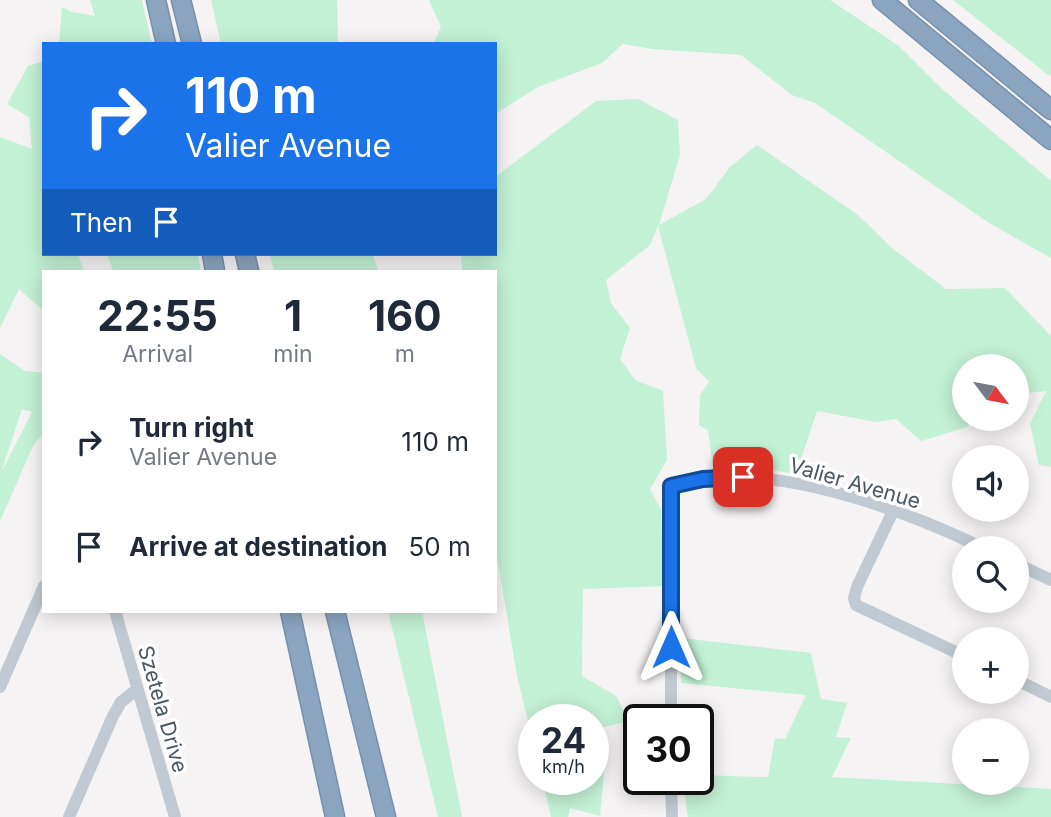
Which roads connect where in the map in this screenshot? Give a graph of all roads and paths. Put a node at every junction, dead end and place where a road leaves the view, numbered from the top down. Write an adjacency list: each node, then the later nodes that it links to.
1 (156, 0): 5 (highway)
2 (181, 0): 6 (highway)
3 (882, 0): 8 (highway)
4 (918, 0): 7 (highway)
5 (166, 42)
6 (192, 42)
7 (1051, 110)
8 (1051, 140)
9 (893, 512): 10 (street, Valier Avenue); 17 (street); 22 (street, Valier Avenue)
10 (957, 536)
11 (1029, 570): 12 (street)
12 (1051, 580)
13 (42, 591): 19 (street)
14 (116, 613): 20 (street, Szetela Drive)
15 (290, 613): 26 (highway)
16 (335, 613): 27 (highway)
17 (952, 651)
18 (1029, 686): 21 (street)
19 (0, 687)
20 (136, 690): 24 (street); 25 (street, Szetela Drive)
21 (1051, 697)
22 (671, 704)
23 (671, 795): 28 (street)
24 (69, 817)
25 (175, 817)
26 (335, 817)
27 (386, 817)
28 (671, 817)

